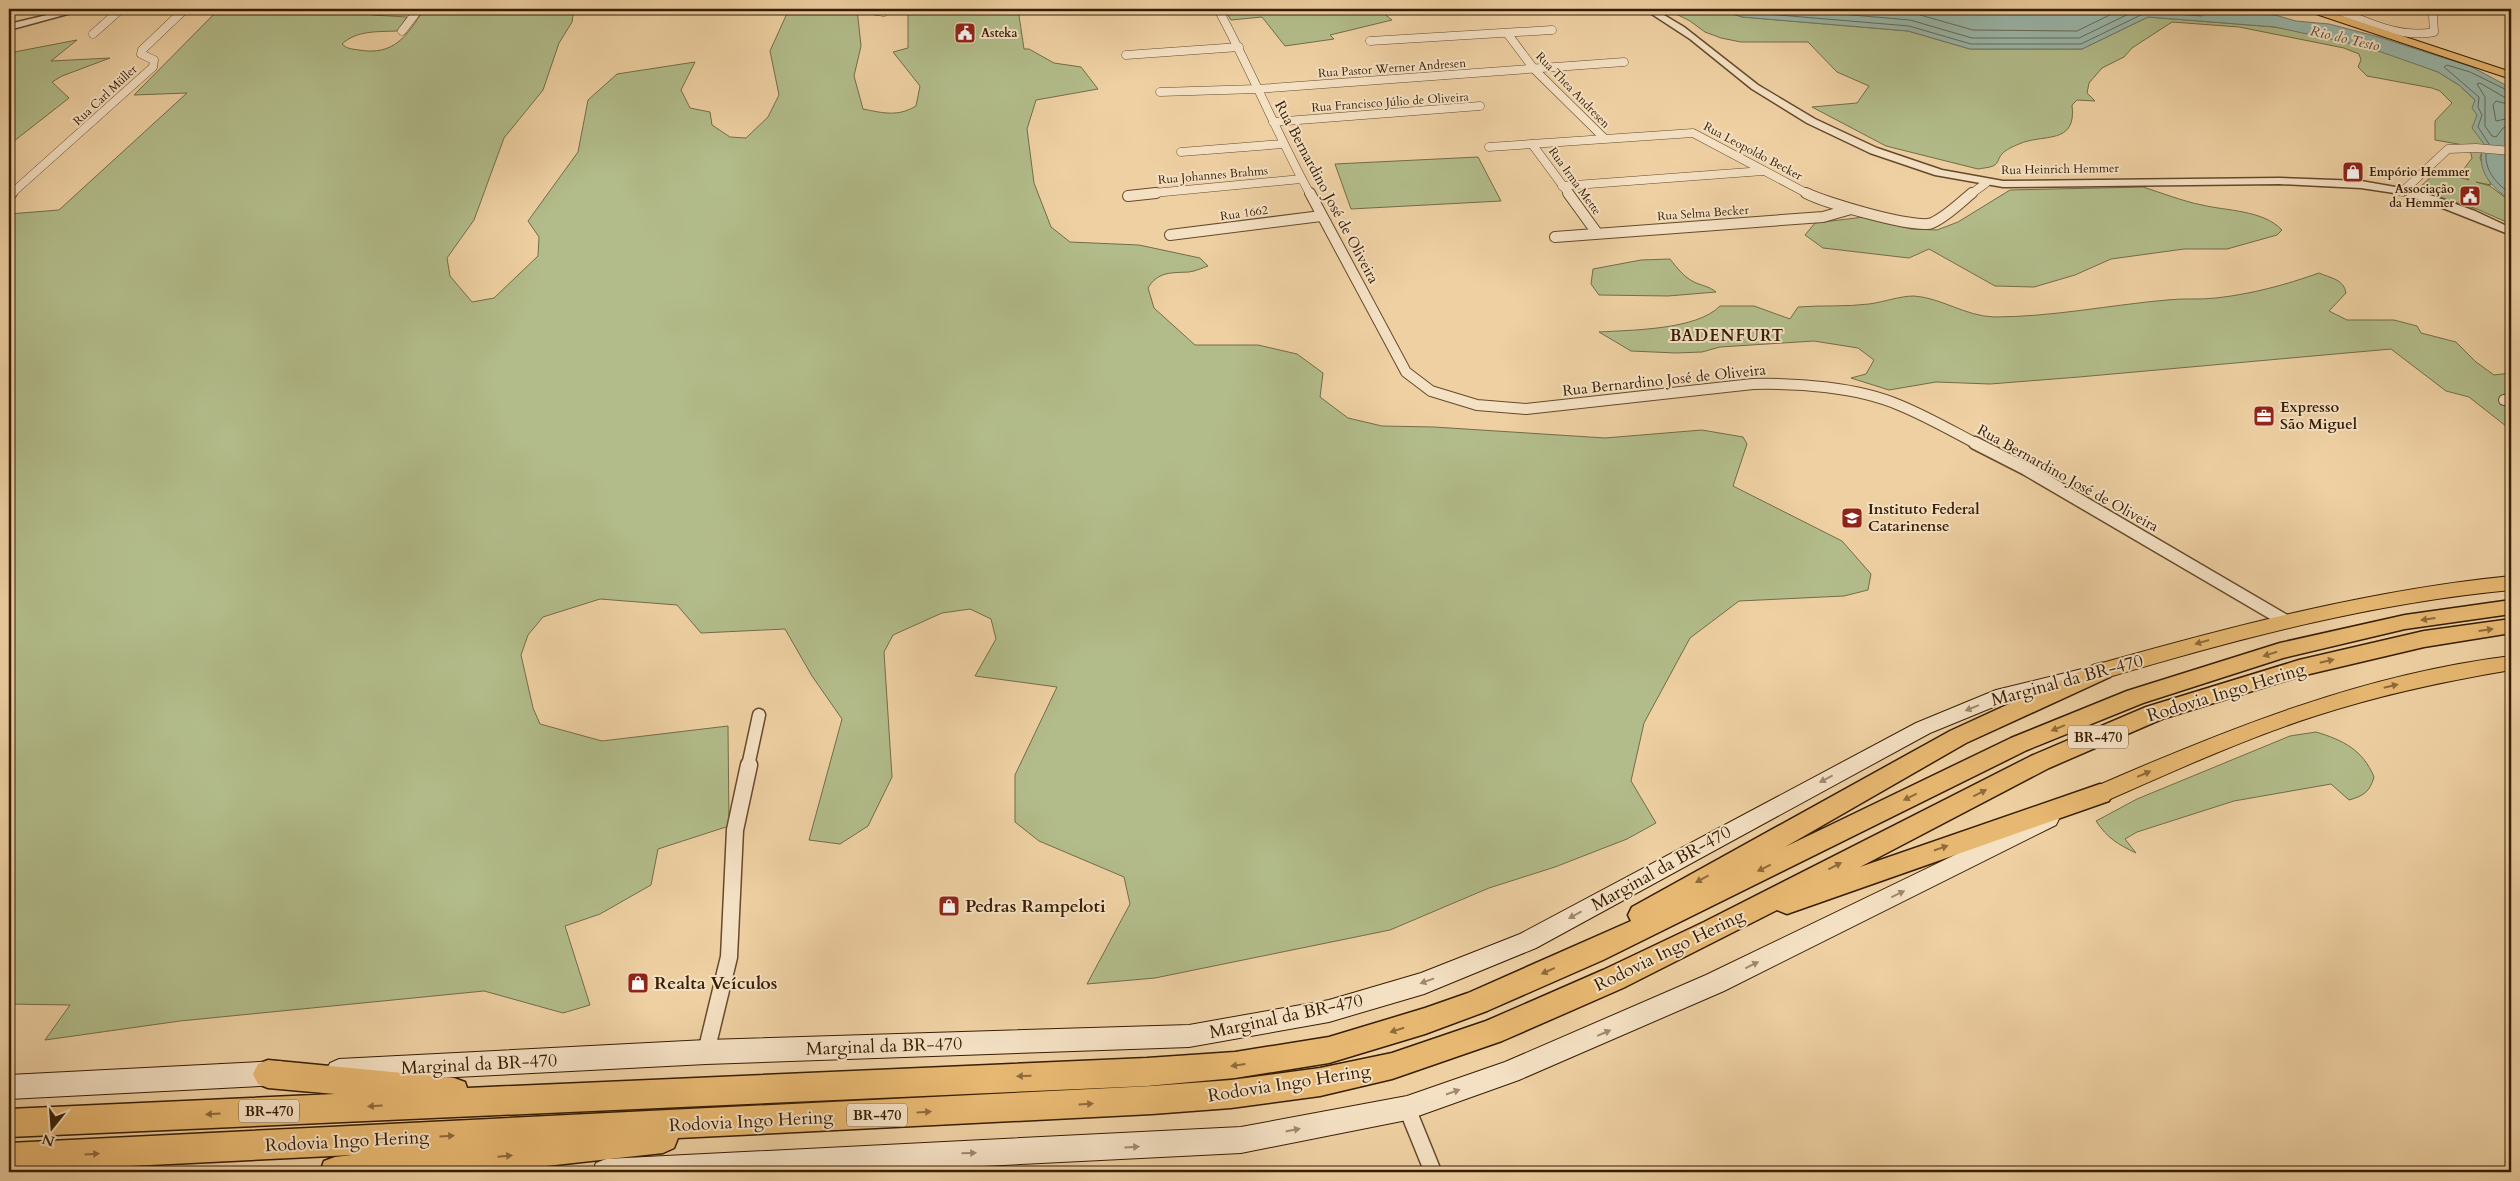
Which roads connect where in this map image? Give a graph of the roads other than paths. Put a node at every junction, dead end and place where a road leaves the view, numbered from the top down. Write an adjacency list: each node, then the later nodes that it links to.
1 (82, 9): 13 (street)
2 (121, 9): 17 (street)
3 (185, 9): 40 (street, Rua Carl Müller)
4 (419, 9): 15 (street)
5 (863, 9): 12 (street)
6 (1218, 9): 19 (street, Rua Bernardino José de Oliveira)
7 (1648, 9): 37 (street, Rua Heinrich Hemmer)
8 (2311, 9): 24 (main road)
9 (2321, 9): 23 (main road)
10 (2336, 9): 11 (street)
11 (2429, 9)
12 (884, 12)
13 (9, 27)
14 (1552, 30): 16 (street)
15 (402, 31)
16 (1507, 33): 18 (street); 22 (street, Rua Thea Andresen)
17 (93, 34)
18 (1370, 41)
19 (1239, 47): 20 (street); 25 (street, Rua Bernardino José de Oliveira)
20 (1126, 55)
21 (1624, 62): 22 (street, Rua Pastor Werner Andresen)
22 (1534, 69): 25 (street, Rua Pastor Werner Andresen); 29 (street, Rua Thea Andresen)
23 (2511, 71)
24 (2511, 76)
25 (1257, 89): 26 (street, Rua Pastor Werner Andresen); 28 (street, Rua Bernardino José de Oliveira)
26 (1160, 92)
27 (1480, 106): 28 (street, Rua Francisco Júlio de Oliveira)
28 (1273, 122): 30 (street, Rua Bernardino José de Oliveira)
29 (1604, 138): 31 (street, Rua Leopoldo Becker); 35 (street, Rua Leopoldo Becker)
30 (1283, 144): 34 (street); 36 (street, Rua Bernardino José de Oliveira)
31 (1532, 144): 32 (street, Rua Leopoldo Becker); 38 (street, Rua Irma Mette)
32 (1489, 147)
33 (2511, 151): 39 (street)
34 (1181, 152)
35 (1763, 171): 38 (street); 42 (street, Rua Leopoldo Becker)
36 (1301, 179): 41 (street, Rua Johannes Brahms); 43 (street, Rua Bernardino José de Oliveira)
37 (1986, 183): 39 (street, Rua Heinrich Hemmer); 42 (street, Rua Leopoldo Becker)
38 (1562, 186): 45 (street, Rua Irma Mette)
39 (2402, 192): 44 (street, Rua Heinrich Hemmer)
40 (9, 196)
41 (1128, 196)
42 (1851, 209): 45 (street, Rua Selma Becker)
43 (1321, 216): 46 (street, Rua 1662); 50 (street, Rua Bernardino José de Oliveira)
44 (2511, 232)
45 (1597, 233): 47 (street, Rua Selma Becker)
46 (1170, 235)
47 (1555, 237)
48 (2511, 582): 50 (main road, Marginal da BR-470)
49 (2511, 607): 57 (highway, Rodovia Ingo Hering / BR-470, one-way to 57)
50 (2284, 620): 53 (main road, Marginal da BR-470, one-way to 53)
51 (2511, 626): 56 (highway, Rodovia Ingo Hering / BR-470, one-way to 51)
52 (2511, 662): 55 (main road, one-way to 52)
53 (2102, 671): 57 (highway, one-way to 57); 58 (main road, Marginal da BR-470, one-way to 58)
54 (759, 715): 58 (street)
55 (2100, 794): 56 (highway, one-way to 55); 62 (main road, one-way to 55)
56 (1714, 930): 63 (highway, Rodovia Ingo Hering / BR-470, one-way to 56)
57 (1593, 952): 61 (highway, Rodovia Ingo Hering / BR-470, one-way to 61)
58 (706, 1052): 59 (main road, Marginal da BR-470)
59 (268, 1074): 60 (main road, Marginal da BR-470); 61 (highway)
60 (9, 1087)
61 (529, 1099): 64 (highway, Rodovia Ingo Hering / BR-470, one-way to 64)
62 (1407, 1108): 67 (main road, one-way to 62); 68 (street)
63 (810, 1118): 65 (highway, Rodovia Ingo Hering / BR-470, one-way to 63); 66 (highway, one-way to 63)
64 (9, 1123)
65 (9, 1158)
66 (335, 1172)
67 (606, 1172)
68 (1433, 1172)

